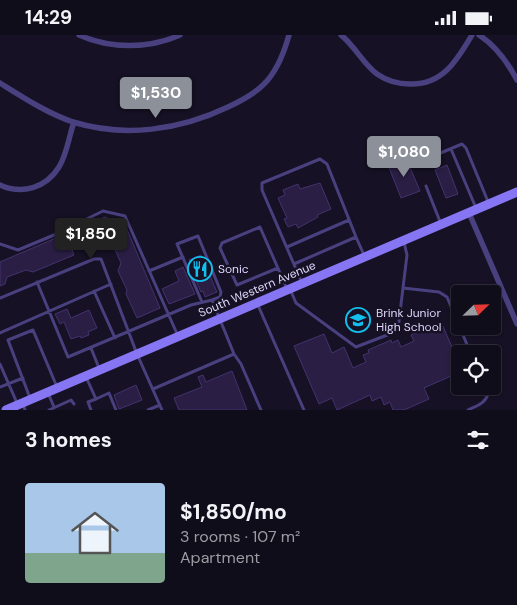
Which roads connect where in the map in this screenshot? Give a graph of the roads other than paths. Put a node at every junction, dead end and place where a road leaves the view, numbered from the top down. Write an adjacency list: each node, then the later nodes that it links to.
1 (79, 35): 2 (street)
2 (180, 35)
3 (289, 35): 9 (street)
4 (341, 35): 5 (street)
5 (472, 35)
6 (479, 35): 7 (street)
7 (517, 80)
8 (0, 83): 9 (street)
9 (74, 122): 12 (street)
10 (451, 149): 11 (lane); 15 (lane); 16 (lane)
11 (431, 157)
12 (0, 185)
13 (426, 186): 18 (lane)
14 (517, 192): 15 (main road, South Western Avenue)
15 (489, 204): 16 (main road, South Western Avenue)
16 (473, 211): 18 (main road, South Western Avenue); 41 (street)
17 (349, 220): 19 (lane); 22 (lane); 22 (lane)
18 (442, 225): 20 (main road, South Western Avenue)
19 (356, 237): 24 (lane); 25 (lane)
20 (403, 241): 24 (main road, South Western Avenue); 31 (lane)
21 (0, 244): 27 (lane)
22 (287, 247): 25 (lane)
23 (183, 257): 27 (lane); 35 (lane); 36 (lane)
24 (364, 257): 29 (main road, South Western Avenue)
25 (294, 264): 29 (lane)
26 (278, 268): 26 (lane); 32 (lane)
27 (149, 271): 39 (lane)
28 (37, 282): 30 (lane); 34 (lane); 38 (lane)
29 (302, 284): 32 (main road, South Western Avenue)
30 (111, 285): 33 (lane); 42 (lane)
31 (403, 288): 32 (lane); 46 (lane)
32 (289, 289): 37 (main road, South Western Avenue)
33 (94, 291): 38 (lane); 45 (lane)
34 (0, 298)
35 (212, 300): 36 (lane); 40 (lane)
36 (202, 302): 39 (lane)
37 (257, 303): 40 (main road, South Western Avenue); 72 (lane)
38 (48, 311): 43 (lane); 47 (lane)
39 (168, 315): 42 (lane); 44 (lane)
40 (219, 319): 44 (main road, South Western Avenue); 49 (lane)
41 (517, 324)
42 (129, 332): 45 (lane); 48 (lane)
43 (0, 333)
44 (178, 336): 48 (main road, South Western Avenue)
45 (115, 338): 47 (lane)
46 (467, 345)
47 (90, 348): 51 (lane)
48 (137, 354): 51 (main road, South Western Avenue); 57 (lane)
49 (234, 354): 57 (lane); 71 (lane)
50 (0, 365): 54 (lane)
51 (100, 370): 52 (main road, South Western Avenue)
52 (86, 376): 56 (main road, South Western Avenue); 60 (lane)
53 (23, 378): 54 (lane); 56 (lane); 61 (lane)
54 (8, 384): 55 (lane); 61 (lane)
55 (0, 387)
56 (58, 388): 58 (main road, South Western Avenue)
57 (153, 389): 63 (lane)
58 (48, 392): 61 (main road, South Western Avenue); 64 (lane)
59 (488, 395): 73 (lane)
60 (96, 399): 67 (lane); 68 (lane)
61 (24, 404): 65 (main road, South Western Avenue)
62 (74, 404): 64 (lane)
63 (160, 405): 69 (lane); 70 (lane)
64 (54, 407): 66 (lane)
65 (6, 410)
66 (49, 410)
67 (91, 410)
68 (116, 410)
69 (148, 410)
70 (162, 410)
71 (261, 410)
72 (304, 410)
73 (468, 410)

